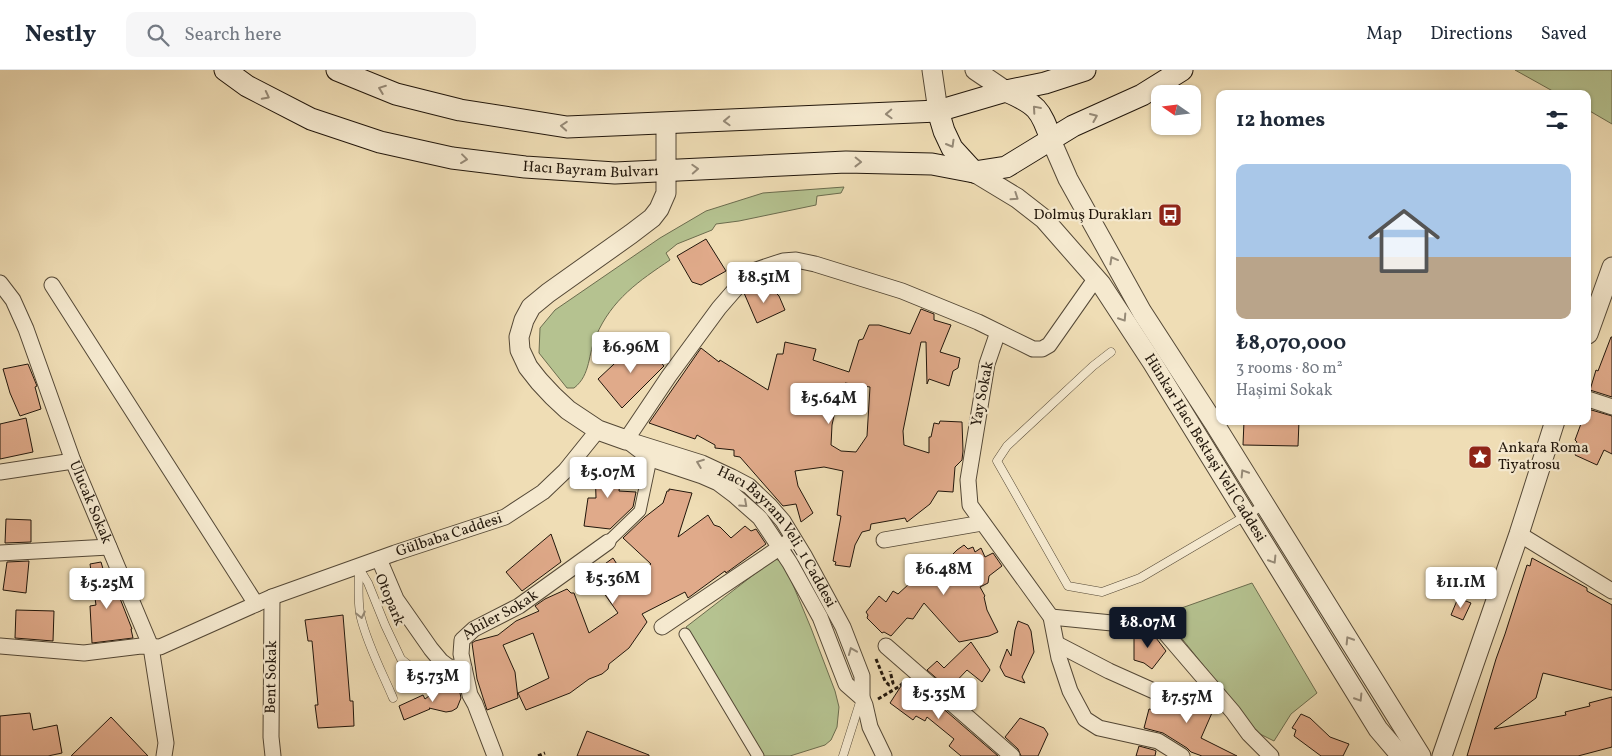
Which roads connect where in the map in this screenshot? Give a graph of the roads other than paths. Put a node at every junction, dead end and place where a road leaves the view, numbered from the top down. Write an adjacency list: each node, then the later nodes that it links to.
1 (224, 70): 11 (main road, Hacı Bayram Bulvarı, one-way to 11)
2 (337, 70): 9 (main road, one-way to 2)
3 (932, 70): 8 (street)
4 (975, 70): 7 (street)
5 (1085, 70): 7 (main road)
6 (1182, 70): 10 (main road, Hacı Bayram Bulvarı, one-way to 6)
7 (1006, 91): 8 (main road); 10 (main road, one-way to 7)
8 (938, 112): 9 (main road, one-way to 9); 12 (main road, one-way to 12)
9 (666, 123): 11 (street, Hacı Bayram Veli_1 Caddesi)
10 (1051, 140): 12 (main road, Hacı Bayram Bulvarı); 28 (street, Hünkar Hacı Bektaşi Veli Caddesi, one-way to 10)
11 (666, 171): 12 (main road, Hacı Bayram Bulvarı, one-way to 12); 23 (street, Hacı Bayram Veli_1 Caddesi)
12 (974, 172): 14 (street, Hünkar Hacı Bektaşi Veli Caddesi, one-way to 14)
13 (1612, 267): 17 (street)
14 (1096, 278): 18 (street); 29 (street, Hünkar Hacı Bektaşi Veli Caddesi, one-way to 29)
15 (0, 283): 26 (street, Ulucak Sokak)
16 (52, 285): 41 (street)
17 (1591, 326)
18 (998, 332): 24 (street); 30 (street, Yay Sokak)
19 (1111, 352): 29 (lane)
20 (1591, 400): 21 (street)
21 (1612, 407)
22 (1555, 425): 31 (street)
23 (598, 430): 24 (street, Hacı Bayram Veli_1 Caddesi); 37 (street, Gülbaba Caddesi)
24 (626, 440): 25 (street, Hacı Bayram Veli_1 Caddesi); 34 (street, Hacı Bayram Veli_1 Caddesi, one-way to 24)
25 (651, 459): 33 (street, Ahiler Sokak); 34 (street, Hacı Bayram Veli_1 Caddesi, one-way to 34)
26 (73, 461): 27 (street); 35 (street, Ulucak Sokak)
27 (0, 472)
28 (1264, 505): 29 (lane); 64 (street, Hünkar Hacı Bektaşi Veli Caddesi, one-way to 28)
29 (1245, 515): 63 (street, Hünkar Hacı Bektaşi Veli Caddesi, one-way to 63)
30 (982, 523): 32 (street); 42 (street)
31 (1519, 534): 39 (street); 65 (street)
32 (884, 540)
33 (608, 542): 49 (street, Ahiler Sokak)
34 (787, 543): 43 (street); 53 (street, Hacı Bayram Veli_1 Caddesi)
35 (109, 547): 36 (street); 48 (street, Ulucak Sokak)
36 (0, 553)
37 (378, 559): 38 (street, Gülbaba Caddesi); 49 (street)
38 (359, 567): 40 (street, Gülbaba Caddesi); 50 (lane, Otopark); 52 (lane, Otopark, one-way to 52)
39 (1612, 590)
40 (272, 597): 41 (street, Gülbaba Caddesi); 55 (street, Bent Sokak)
41 (256, 604): 48 (street, Gülbaba Caddesi)
42 (1052, 616): 45 (street); 62 (street)
43 (662, 627)
44 (684, 634): 57 (street)
45 (1056, 644): 51 (street); 61 (street)
46 (0, 646): 48 (street, Gülbaba Caddesi)
47 (886, 646): 60 (street)
48 (151, 647): 54 (street, Ulucak Sokak)
49 (464, 668): 56 (street, Ahiler Sokak)
50 (425, 678)
51 (1156, 692)
52 (394, 698)
53 (862, 698): 58 (lane, Hacı Bayram Veli_1 Caddesi); 59 (street)
54 (164, 756)
55 (273, 756)
56 (495, 756)
57 (758, 756)
58 (843, 756)
59 (884, 756)
60 (1012, 756)
61 (1182, 756)
62 (1271, 756)
63 (1401, 756)
64 (1421, 756)
65 (1442, 756)

